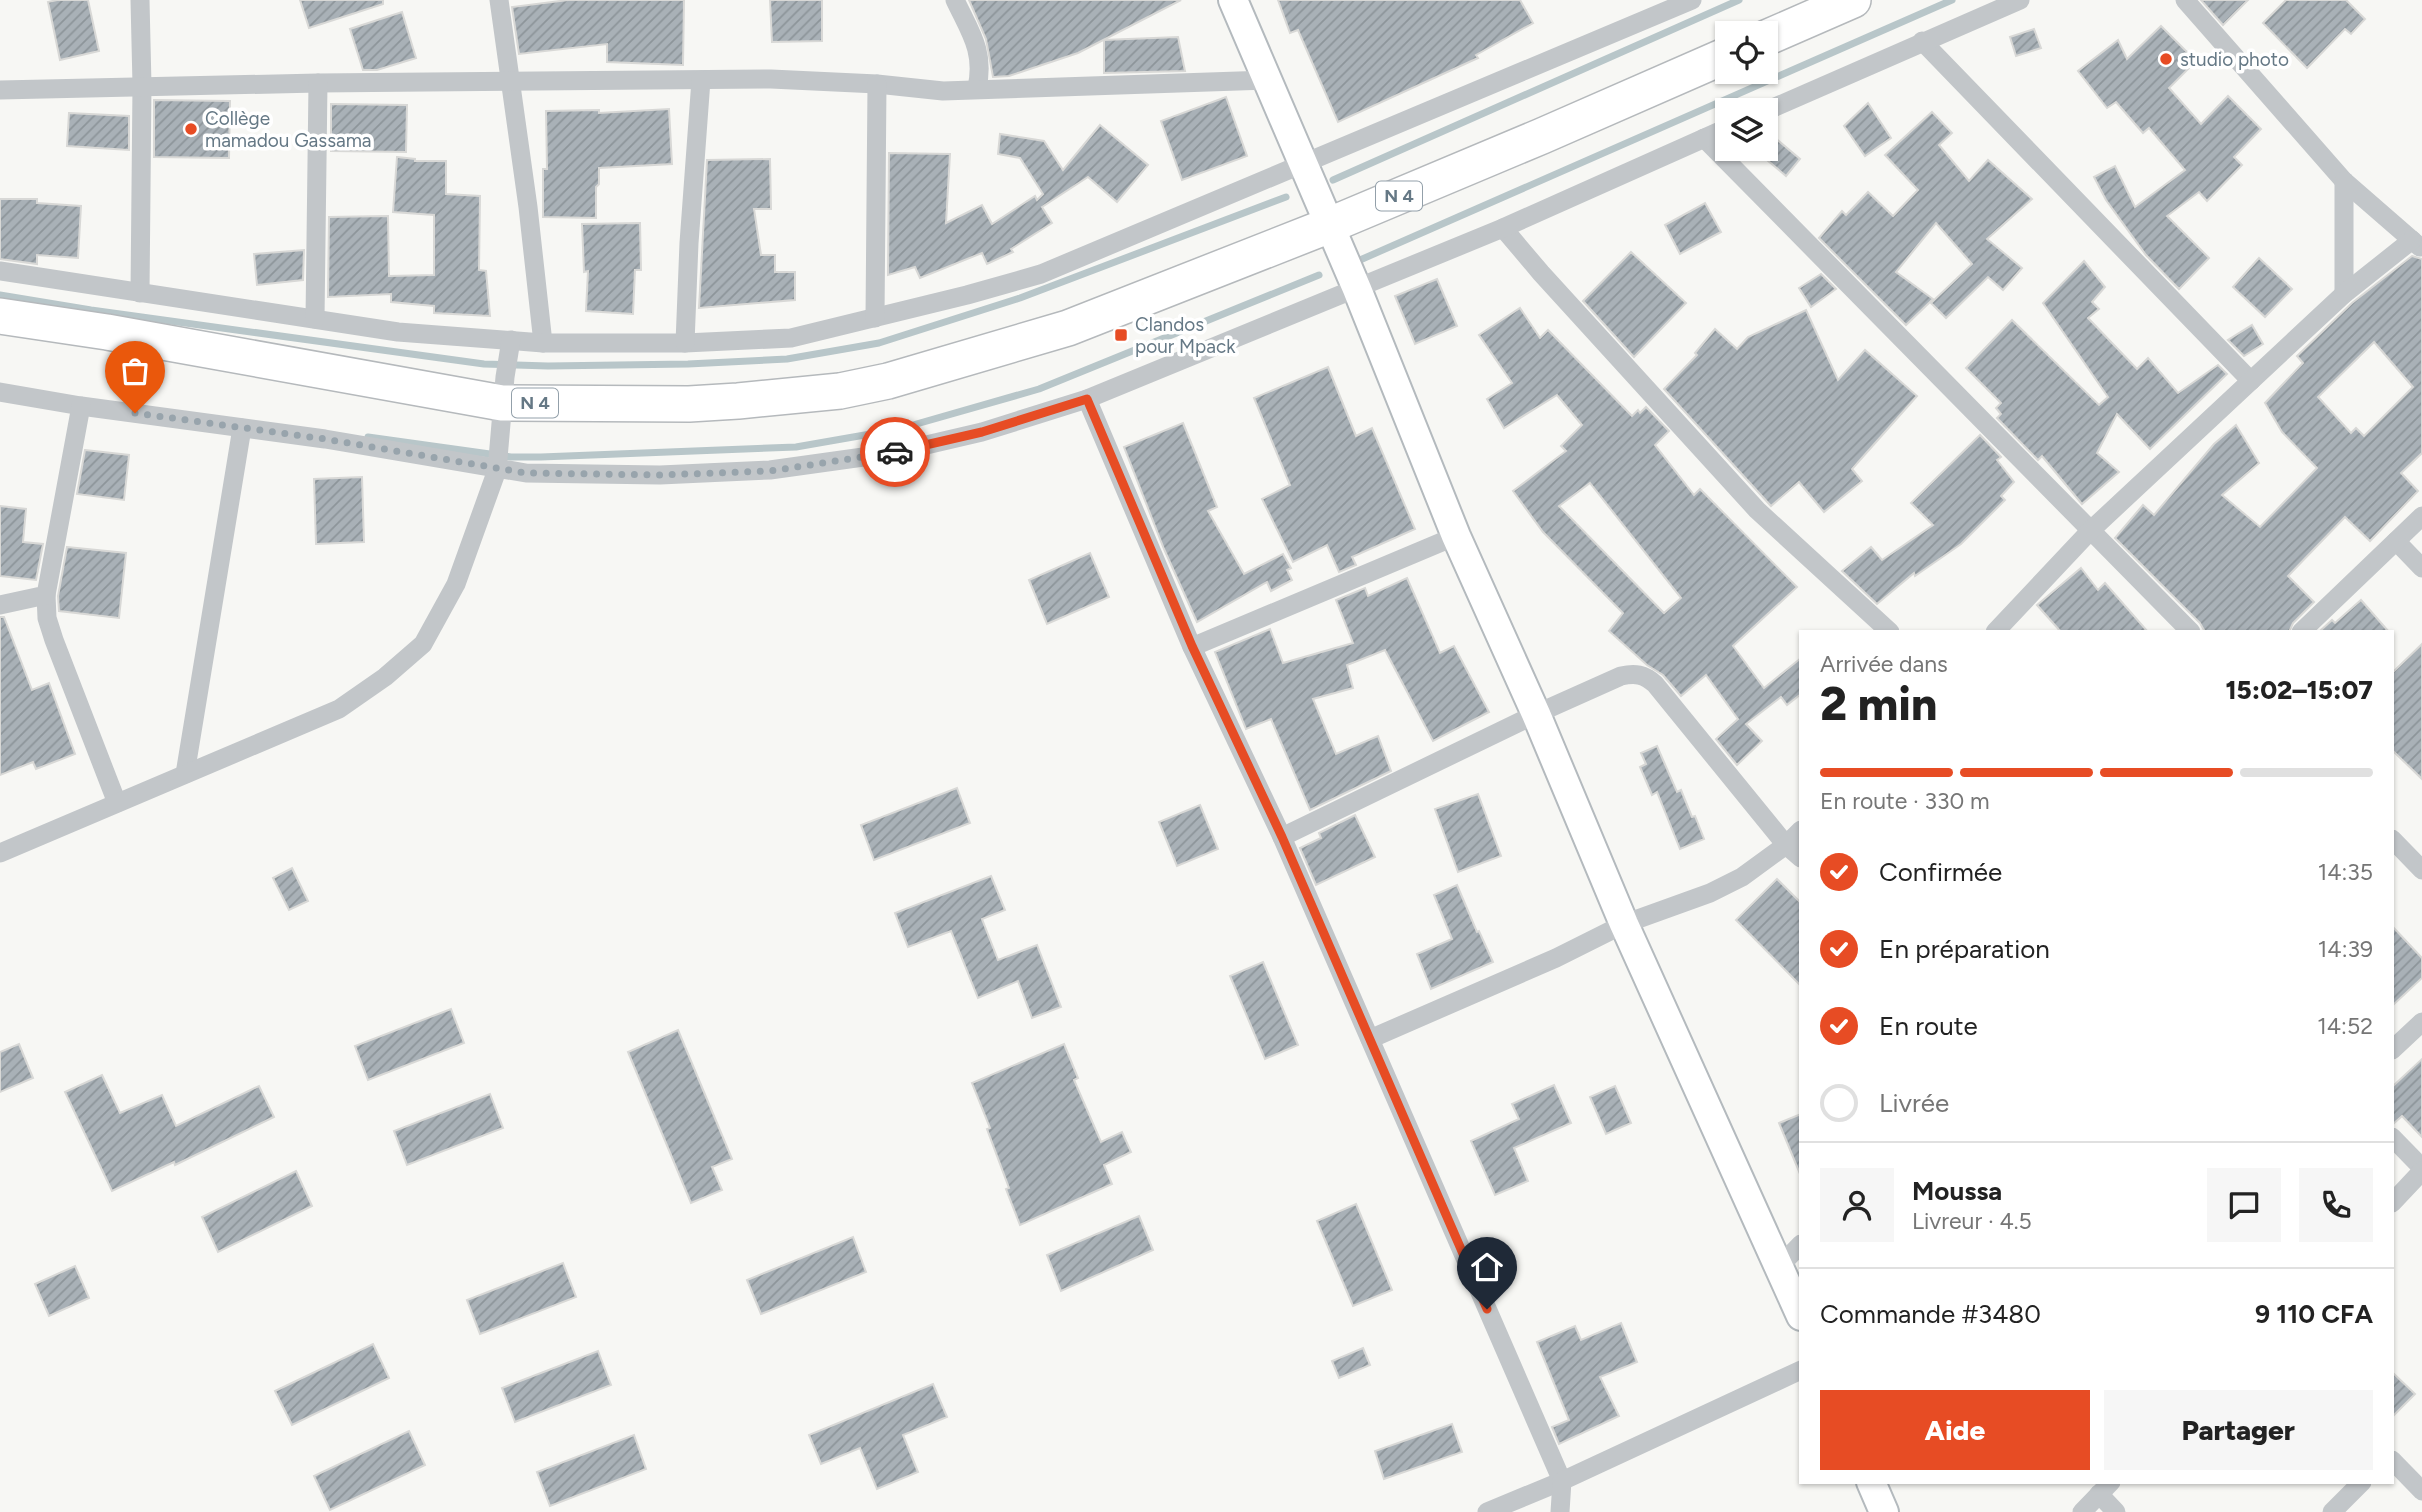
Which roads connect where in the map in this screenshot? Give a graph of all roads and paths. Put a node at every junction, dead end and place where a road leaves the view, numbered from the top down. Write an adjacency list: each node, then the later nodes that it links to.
1 (139, 0): 17 (street)
2 (499, 0): 15 (street)
3 (956, 0): 18 (street)
4 (1233, 0): 13 (main road)
5 (1692, 0): 23 (street)
6 (1853, 0): 9 (highway)
7 (2020, 0): 10 (street)
8 (2185, 0): 24 (street)
9 (1778, 33)
10 (1922, 41): 20 (street); 38 (street)
11 (1715, 60): 25 (highway, N 4)
12 (701, 80): 15 (street); 16 (street); 37 (street)
13 (1268, 80): 18 (street); 23 (main road)
14 (318, 83): 15 (street); 17 (street); 34 (street)
15 (509, 83): 36 (street)
16 (877, 84): 18 (street); 33 (street)
17 (142, 85): 19 (street); 30 (street)
18 (977, 88)
19 (0, 90)
20 (1778, 106)
21 (1715, 133): 22 (street)
22 (1704, 138): 26 (street); 46 (street)
23 (1303, 162): 25 (main road); 33 (street)
24 (2344, 181): 27 (street); 31 (street)
25 (1330, 225): 29 (main road); 41 (highway, N 4)
26 (1503, 228): 29 (street); 52 (street)
27 (2417, 244): 31 (street)
28 (0, 271): 30 (street)
29 (1357, 289): 40 (street); 47 (main road)
30 (139, 293): 34 (street)
31 (2344, 294): 38 (street)
32 (0, 316): 41 (highway, N 4)
33 (875, 318): 37 (street)
34 (315, 319): 35 (street)
35 (511, 341): 36 (street); 41 (street)
36 (543, 343): 37 (street)
37 (685, 343)
38 (2252, 381): 46 (street)
39 (0, 392): 42 (street)
40 (1087, 399): 44 (street); 56 (street)
41 (502, 403): 44 (street)
42 (81, 406): 43 (street); 50 (street)
43 (242, 428): 44 (street); 58 (street)
44 (497, 470): 58 (street)
45 (2422, 516): 48 (street)
46 (2090, 531): 53 (street); 54 (street)
47 (1456, 536): 56 (street); 57 (main road)
48 (2396, 541): 49 (street); 55 (street)
49 (2422, 569)
50 (46, 595): 51 (street); 59 (street)
51 (0, 605)
52 (1888, 630)
53 (1996, 630)
54 (2189, 630)
55 (2303, 630)
56 (1192, 646): 60 (street)
57 (1536, 714): 60 (street); 62 (street); 65 (main road)
58 (185, 775): 59 (street)
59 (117, 803): 63 (street)
60 (1282, 837): 67 (street)
61 (2394, 841): 64 (street)
62 (1793, 851): 65 (street)
63 (0, 853)
64 (2422, 870)
65 (1624, 924): 67 (street); 73 (main road)
66 (2422, 1022): 68 (street)
67 (1370, 1039): 77 (street)
68 (2394, 1048)
69 (2394, 1139): 70 (street)
70 (2422, 1169): 71 (street)
71 (2394, 1201)
72 (1799, 1246): 73 (street)
73 (1779, 1267): 74 (main road)
74 (1799, 1312)
75 (1799, 1371): 77 (street)
76 (2394, 1462): 81 (street)
77 (1562, 1481): 82 (street); 83 (street)
78 (1872, 1484): 84 (main road)
79 (2360, 1484): 87 (street)
80 (2105, 1488): 85 (street); 86 (street)
81 (2422, 1491)
82 (1487, 1512)
83 (1560, 1512)
84 (1884, 1512)
85 (2082, 1512)
86 (2116, 1512)
87 (2332, 1512)

